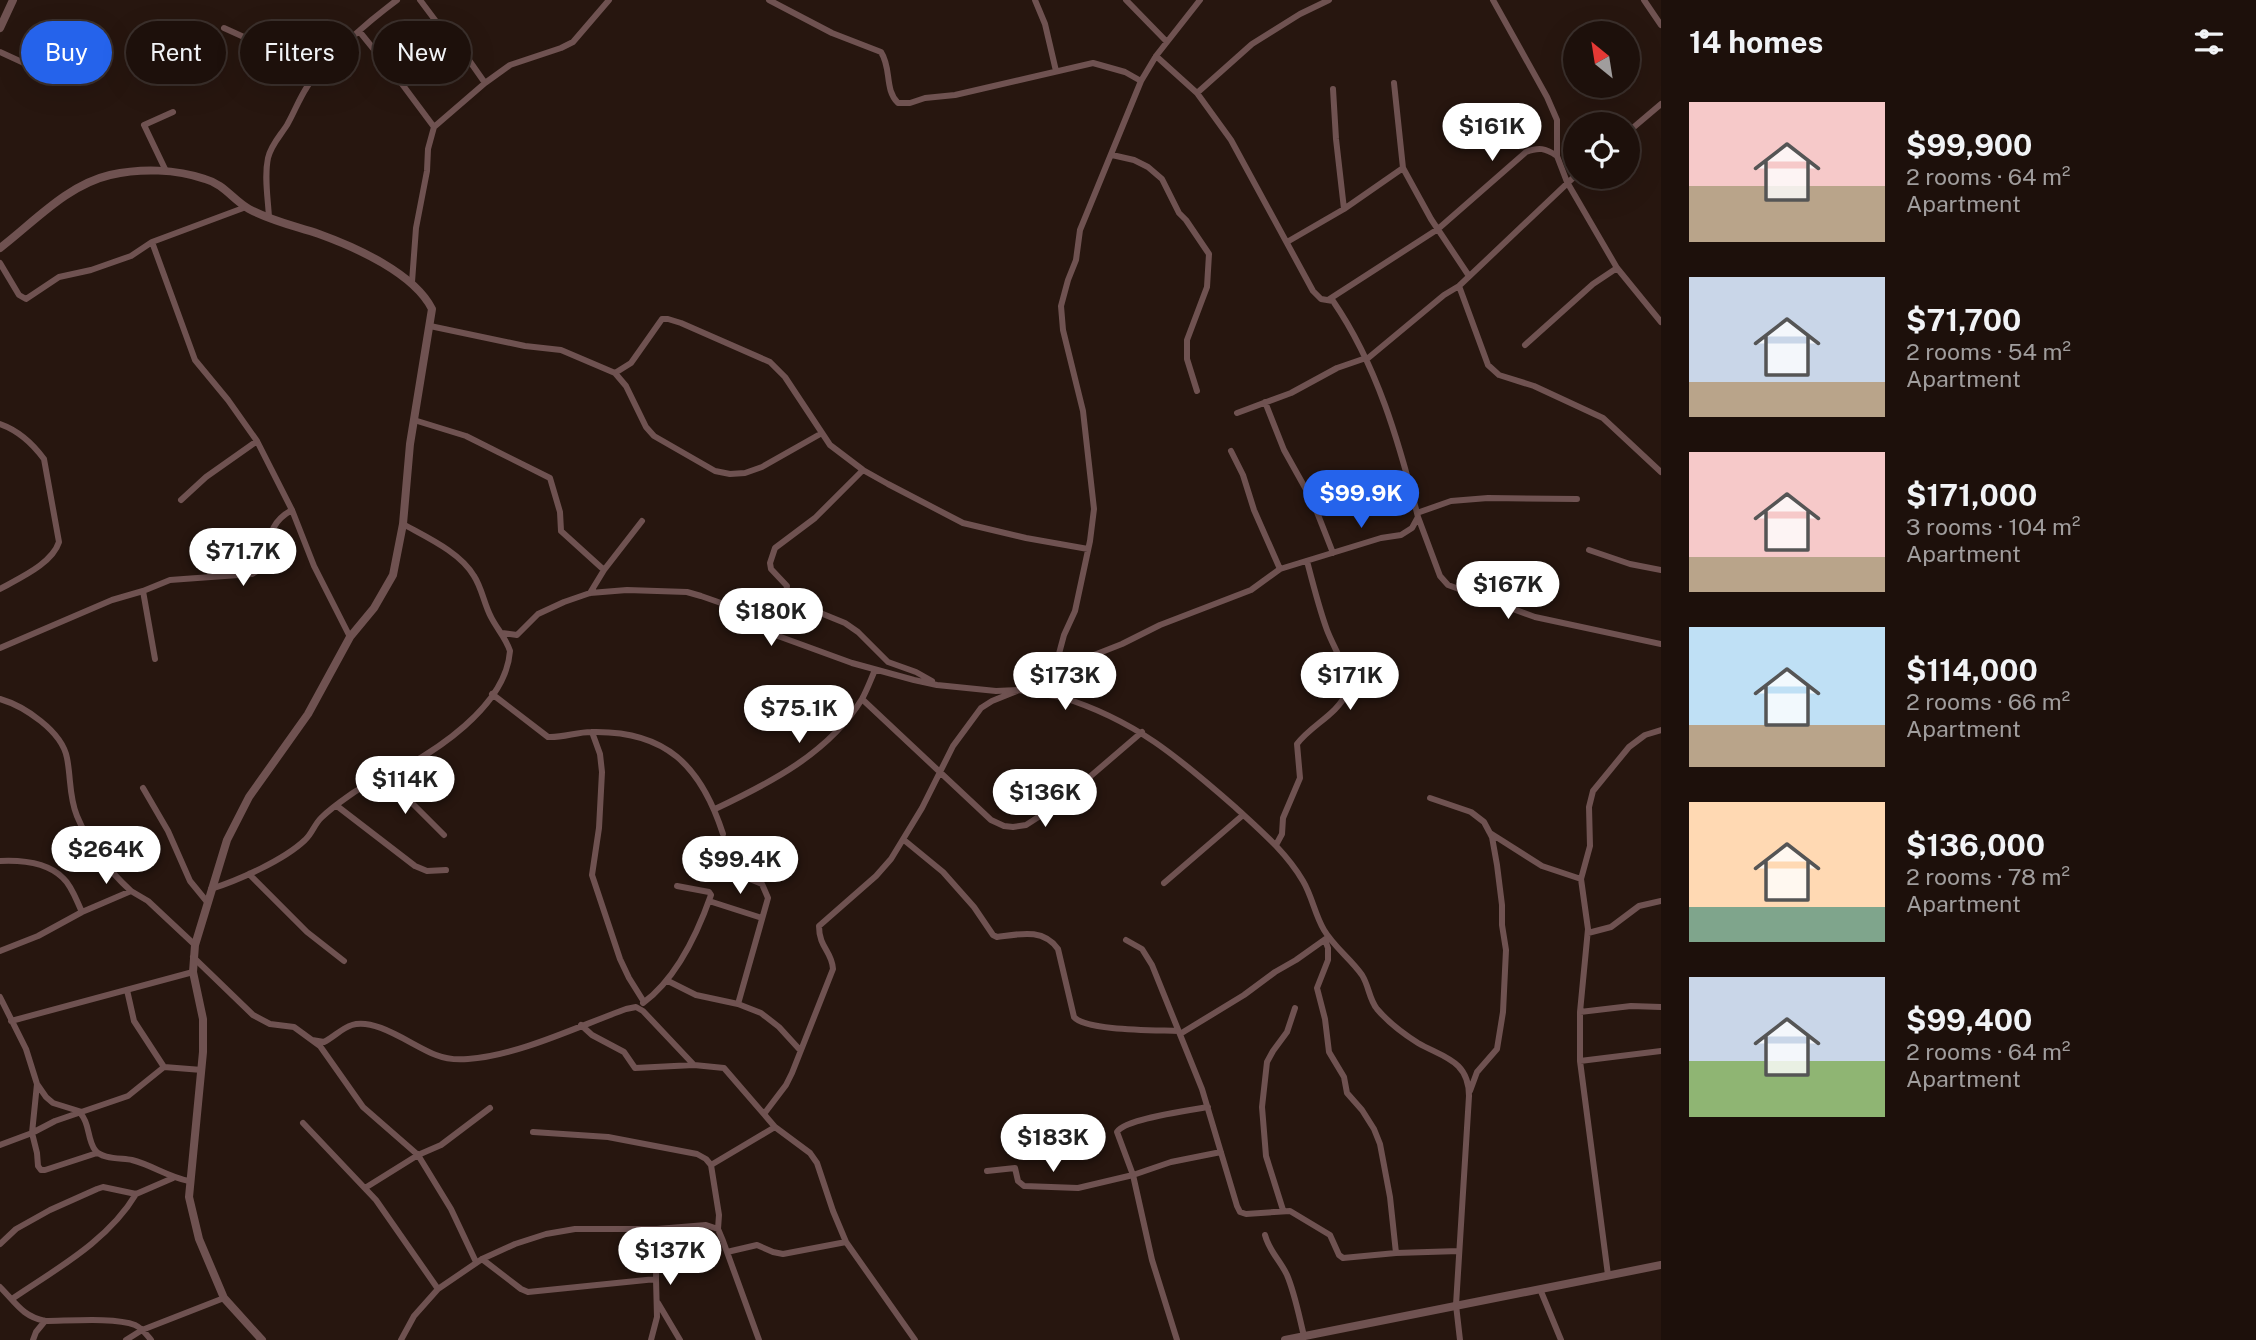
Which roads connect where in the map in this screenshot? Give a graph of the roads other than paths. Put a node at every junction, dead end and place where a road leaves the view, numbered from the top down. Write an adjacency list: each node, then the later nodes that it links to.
1 (13, 0): 13 (street)
2 (397, 0): 14 (street)
3 (420, 0): 21 (street)
4 (610, 0): 21 (street)
5 (769, 0): 19 (street)
6 (1035, 0): 19 (street)
7 (1126, 0): 15 (street)
8 (1200, 0): 15 (street)
9 (1329, 0): 25 (street)
10 (1493, 0): 31 (street)
11 (1644, 0): 12 (street)
12 (1661, 25)
13 (0, 28)
14 (359, 31): 29 (street)
15 (1167, 42): 17 (street)
16 (0, 52): 18 (street)
17 (1156, 56): 20 (street); 25 (street)
18 (21, 62)
19 (1056, 71): 20 (street)
20 (1141, 81): 30 (street)
21 (485, 83): 29 (street)
22 (1394, 83): 32 (street)
23 (309, 84): 39 (street)
24 (1333, 89): 38 (street)
25 (1197, 93): 41 (street)
26 (1661, 104): 28 (street)
27 (173, 112): 33 (street)
28 (1640, 122)
29 (434, 127): 47 (street)
30 (1112, 155): 55 (street); 71 (street)
31 (1557, 156): 34 (street); 40 (street)
32 (1403, 168): 38 (street); 40 (street)
33 (166, 171): 37 (street); 43 (street)
34 (1563, 172)
35 (1563, 186): 46 (street)
36 (1571, 189): 45 (street)
37 (246, 207): 39 (street); 42 (street)
38 (1344, 209): 41 (street)
39 (269, 218): 47 (street)
40 (1438, 229): 46 (street); 49 (street)
41 (1287, 242): 49 (street)
42 (152, 243): 44 (street); 61 (street)
43 (0, 248)
44 (0, 263)
45 (1617, 268): 50 (street); 52 (street)
46 (1469, 276): 48 (street)
47 (412, 282): 51 (street)
48 (1459, 286): 53 (street); 64 (street)
49 (1328, 300): 53 (street)
50 (1661, 322)
51 (430, 326): 54 (street); 58 (street)
52 (1525, 345)
53 (1366, 358): 56 (street); 68 (street)
54 (615, 373): 60 (street); 60 (street)
55 (1198, 391)
56 (1265, 402): 57 (street); 73 (street)
57 (1237, 413)
58 (414, 420): 70 (street); 76 (street)
59 (0, 424): 78 (street)
60 (822, 433): 63 (street)
61 (257, 441): 66 (street); 67 (street)
62 (1231, 451): 75 (street)
63 (863, 470): 71 (street); 88 (street)
64 (1661, 472)
65 (1577, 499): 68 (street)
66 (181, 500)
67 (292, 510): 79 (street); 82 (street)
68 (1417, 515): 73 (street); 83 (street)
69 (642, 521): 76 (street)
70 (403, 524): 81 (street); 82 (street)
71 (1088, 549): 87 (street)
72 (1589, 551): 77 (street)
73 (1333, 553): 74 (street)
74 (1307, 561): 75 (street); 108 (street)
75 (1280, 569): 87 (street)
76 (604, 570): 80 (street)
77 (1661, 570)
78 (0, 589)
79 (143, 591): 84 (street); 85 (street)
80 (590, 593): 81 (street); 86 (street)
81 (502, 633): 90 (street)
82 (350, 637): 116 (street)
83 (1661, 644)
84 (0, 648)
85 (155, 659)
86 (875, 670): 88 (street); 93 (street)
87 (1055, 673): 89 (street); 91 (street)
88 (937, 685): 89 (street)
89 (1019, 690): 91 (street); 97 (street)
90 (492, 694): 95 (street); 98 (street)
91 (1061, 697): 96 (street)
92 (0, 699): 117 (street)
93 (862, 699): 97 (street); 102 (street)
94 (1661, 730): 113 (street)
95 (592, 732): 102 (street); 134 (street)
96 (1142, 732): 97 (street); 103 (street)
97 (940, 774): 107 (street)
98 (386, 777): 101 (street); 106 (street)
99 (143, 788): 120 (street)
100 (1430, 798): 104 (street)
101 (338, 806): 110 (street); 112 (street)
102 (715, 809): 105 (street)
103 (1243, 815): 108 (street); 114 (street)
104 (1490, 833): 113 (street); 151 (street)
105 (723, 834)
106 (444, 835)
107 (904, 840): 142 (street); 144 (street)
108 (1276, 845): 124 (street)
109 (0, 862): 121 (street)
110 (446, 870)
111 (728, 870): 122 (street)
112 (249, 873): 116 (street); 129 (street)
113 (1581, 878): 123 (street)
114 (1164, 883)
115 (677, 886): 118 (street)
116 (211, 889): 120 (street)
117 (131, 891): 121 (street); 126 (street)
118 (709, 901): 122 (street); 131 (street)
119 (1661, 901): 123 (street)
120 (208, 902): 126 (street)
121 (82, 912): 127 (street)
122 (762, 918): 135 (street)
123 (1588, 933): 139 (street)
124 (1327, 938): 142 (street); 151 (street); 179 (street)
125 (1126, 940): 142 (street)
126 (195, 945): 128 (street)
127 (0, 951)
128 (193, 957): 130 (street); 143 (street)
129 (344, 961)
130 (193, 972): 132 (street); 149 (street)
131 (668, 981): 134 (street); 135 (street)
132 (127, 990): 140 (street); 148 (street)
133 (0, 997): 140 (street)
134 (644, 1002): 136 (street)
135 (738, 1004): 144 (street)
136 (636, 1007): 141 (street); 147 (street)
137 (1661, 1007): 139 (street)
138 (1294, 1008): 171 (street)
139 (1580, 1012): 146 (street)
140 (11, 1021): 150 (street)
141 (581, 1025): 143 (street); 147 (street)
142 (1179, 1032): 152 (street)
143 (312, 1040): 163 (street)
144 (800, 1050): 155 (street)
145 (1661, 1051): 146 (street)
146 (1580, 1061): 182 (street)
147 (694, 1066): 155 (street)
148 (164, 1067): 149 (street); 154 (street)
149 (202, 1070): 168 (street)
150 (37, 1084): 154 (street); 159 (street)
151 (1469, 1096): 177 (street)
152 (1209, 1107): 161 (street); 166 (street)
153 (489, 1108): 163 (street)
154 (82, 1113): 159 (street); 162 (street)
155 (764, 1114): 157 (street)
156 (303, 1123): 169 (street)
157 (775, 1128): 164 (street); 175 (street)
158 (533, 1132): 164 (street)
159 (32, 1133): 160 (street); 162 (street)
160 (0, 1145)
161 (1221, 1152): 166 (street); 171 (street)
162 (97, 1153): 167 (street)
163 (418, 1155): 169 (street); 180 (street)
164 (711, 1165): 173 (street)
165 (987, 1171): 166 (street)
166 (1133, 1175): 203 (street)
167 (173, 1178): 168 (street); 170 (street)
168 (189, 1181): 187 (street)
169 (365, 1188): 185 (street)
170 (136, 1194): 176 (street); 188 (street)
171 (1283, 1210): 179 (street)
172 (657, 1229): 173 (street); 180 (street); 183 (street)
173 (718, 1230): 178 (street)
174 (1265, 1235): 193 (street)
175 (846, 1242): 178 (street); 202 (street)
176 (0, 1244)
177 (1459, 1251): 179 (street); 190 (street)
178 (727, 1252): 201 (street)
179 (1396, 1253)
180 (479, 1260): 183 (street); 185 (street)
181 (1661, 1265): 182 (street)
182 (1608, 1275): 186 (street)
183 (656, 1279): 189 (street)
184 (0, 1287): 188 (street)
185 (438, 1289): 198 (street)
186 (1540, 1289): 190 (street); 206 (street)
187 (224, 1298): 192 (street); 197 (street)
188 (12, 1299): 191 (street)
189 (657, 1301): 199 (street); 200 (street)
190 (1456, 1305): 193 (street); 205 (street)
191 (45, 1321): 192 (street); 194 (street)
192 (142, 1330): 195 (street); 196 (street)
193 (1304, 1336): 204 (street)
194 (33, 1340)
195 (126, 1340)
196 (151, 1340)
197 (262, 1340)
198 (401, 1340)
199 (651, 1340)
200 (680, 1340)
201 (759, 1340)
202 (915, 1340)
203 (1177, 1340)
204 (1285, 1340)
205 (1460, 1340)
206 (1561, 1340)

